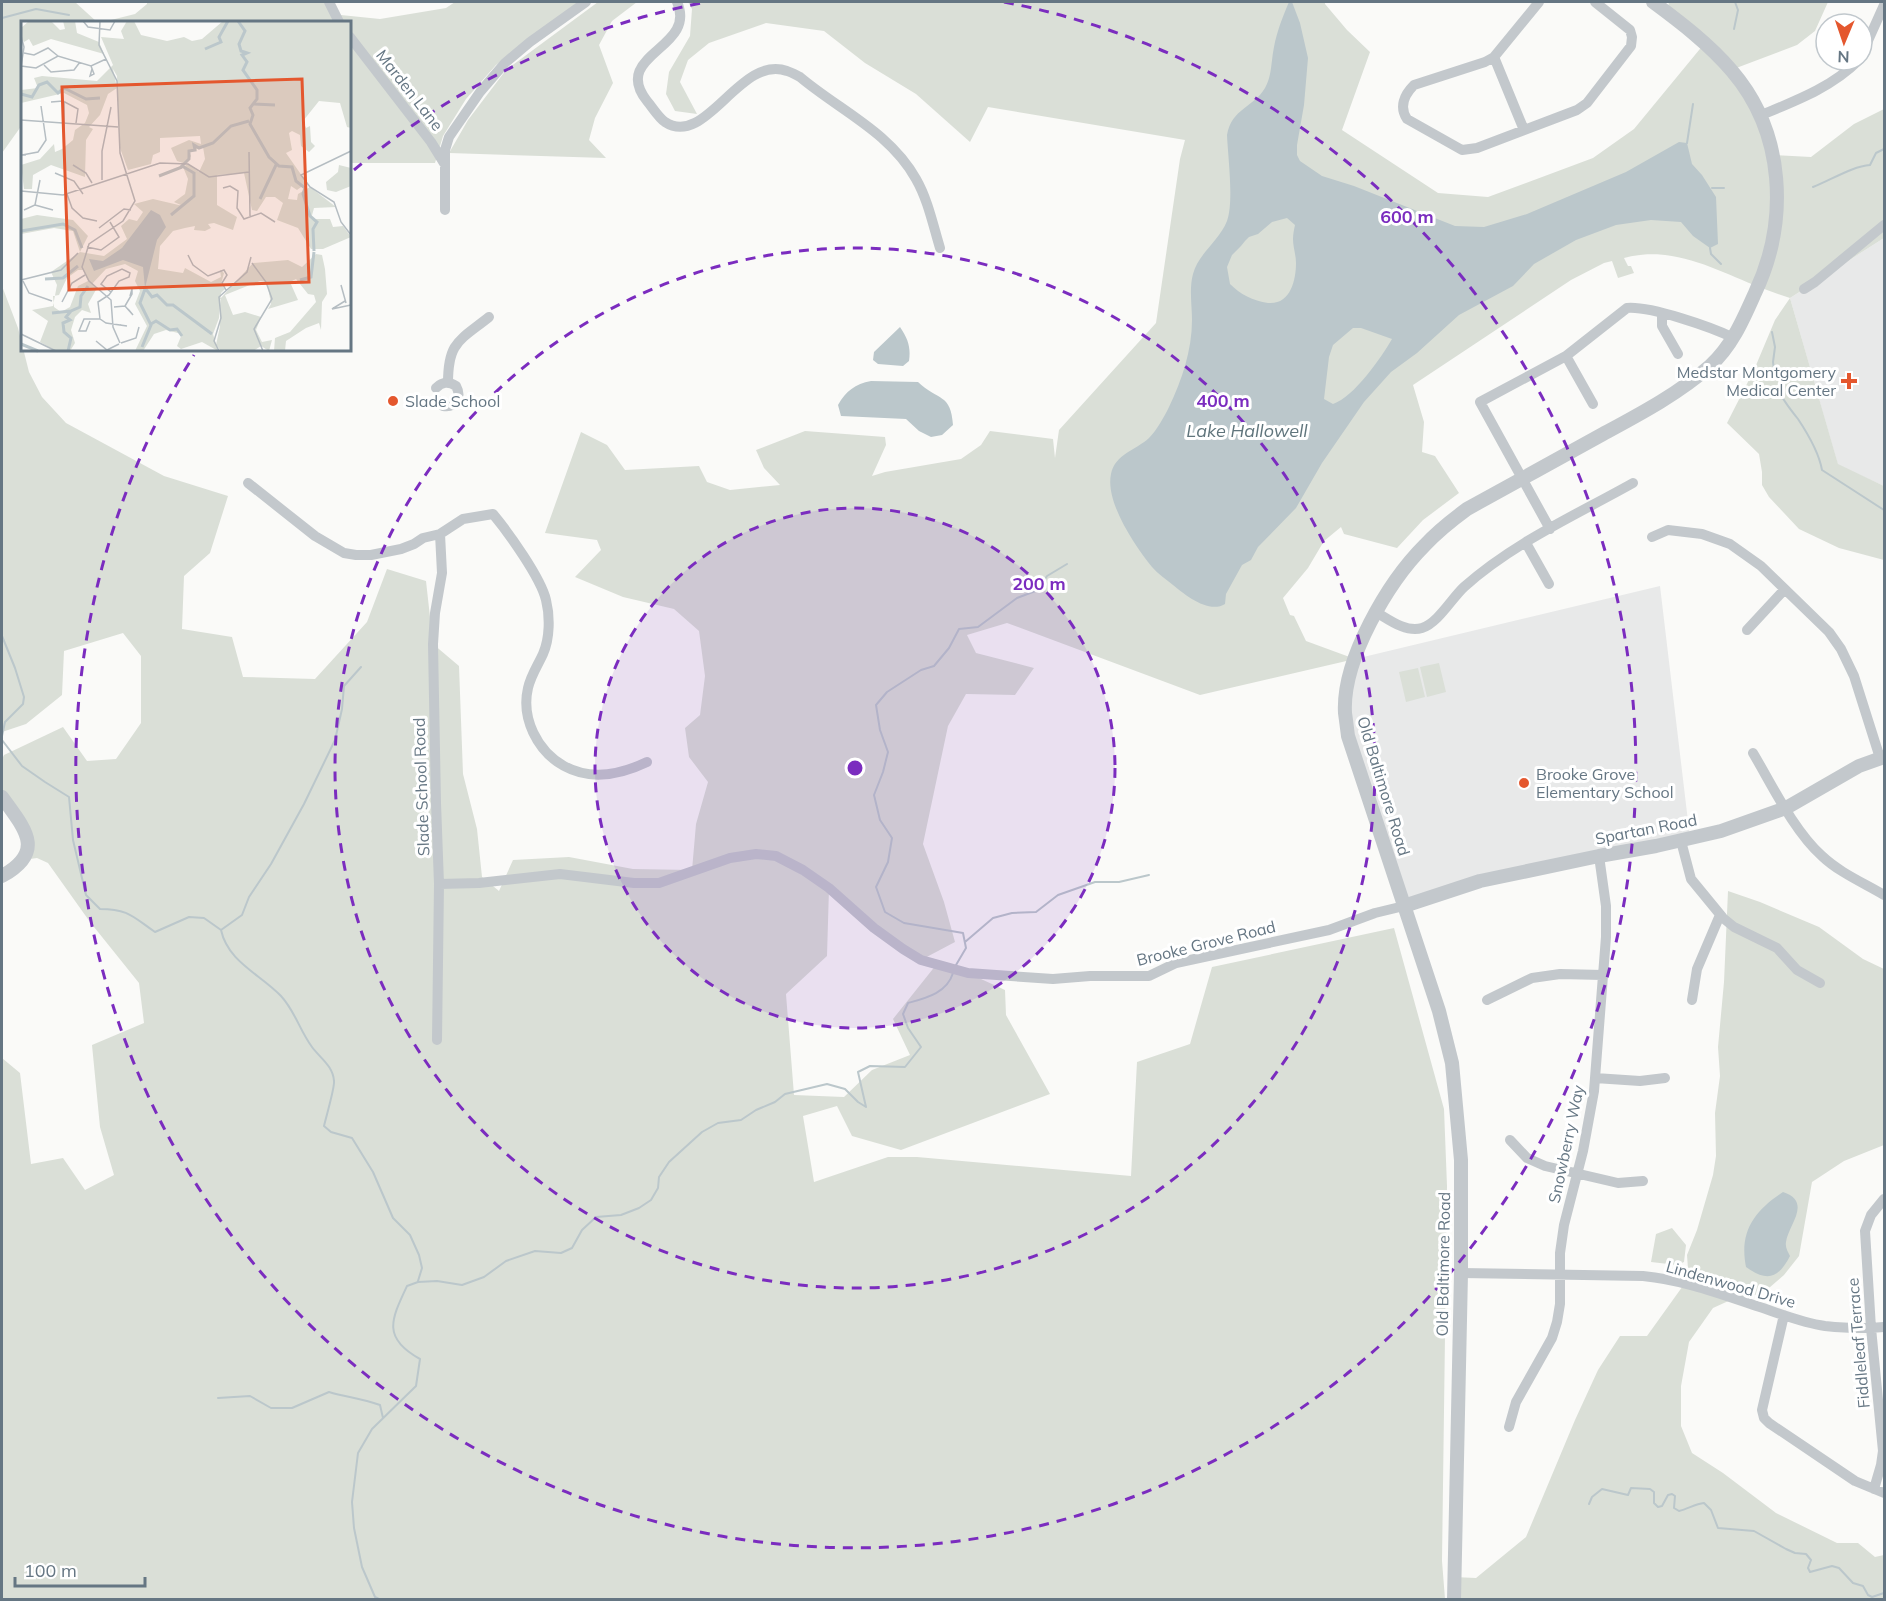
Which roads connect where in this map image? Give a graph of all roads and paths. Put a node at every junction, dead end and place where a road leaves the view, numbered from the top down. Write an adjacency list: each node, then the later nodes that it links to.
1 (329, 2): 8 (street)
2 (586, 2): 15 (street)
3 (677, 2): 18 (street)
4 (1595, 2): 14 (street)
5 (1653, 2): 13 (street, Old Baltimore Road)
6 (1535, 3): 11 (street)
7 (1884, 5): 9 (street)
8 (338, 21)
9 (1874, 27)
10 (351, 38): 15 (street, Marden Lane)
11 (1494, 57): 14 (street); 14 (street)
12 (1846, 72): 13 (street)
13 (1759, 116): 22 (street, Old Baltimore Road)
14 (1524, 130)
15 (444, 163): 16 (street)
16 (444, 210)
17 (1884, 225): 19 (street)
18 (940, 248)
19 (1804, 289)
20 (1662, 314): 22 (street); 23 (street); 24 (street)
21 (489, 317): 25 (street)
22 (1734, 338): 29 (street, Old Baltimore Road)
23 (1678, 354)
24 (1566, 356): 28 (street); 29 (street)
25 (448, 382): 26 (street); 27 (street)
26 (436, 388)
27 (436, 400)
28 (1593, 404)
29 (1522, 479): 32 (street); 38 (street, Old Baltimore Road)
30 (248, 483): 33 (street)
31 (1633, 483): 32 (street)
32 (1550, 529): 35 (street)
33 (440, 534): 42 (street); 48 (street, Slade School Road)
34 (1652, 537): 37 (street)
35 (1526, 543): 36 (street); 38 (street)
36 (1549, 584)
37 (1784, 590): 39 (street); 41 (street)
38 (1376, 612): 50 (street, Old Baltimore Road)
39 (1747, 630)
40 (1753, 753): 44 (street)
41 (1882, 758): 44 (street, Spartan Road)
42 (647, 762)
43 (2, 797): 47 (street)
44 (1786, 808): 45 (street, Spartan Road); 49 (street)
45 (1681, 840): 46 (street, Spartan Road); 51 (street)
46 (1599, 856): 50 (street, Spartan Road); 52 (street, Snowberry Way)
47 (2, 876)
48 (439, 884): 50 (street, Brooke Grove Road); 56 (street, Slade School Road)
49 (1884, 895)
50 (1404, 906): 63 (street, Old Baltimore Road)
51 (1720, 915): 53 (street); 55 (street)
52 (1603, 975): 54 (street); 57 (street, Snowberry Way)
53 (1820, 984)
54 (1487, 1000)
55 (1692, 1000)
56 (437, 1040)
57 (1594, 1078): 58 (street); 60 (street, Snowberry Way)
58 (1665, 1078)
59 (1510, 1140): 60 (street)
60 (1577, 1173): 61 (street); 64 (street, Snowberry Way)
61 (1643, 1180)
62 (1884, 1199): 67 (street, Fiddleleaf Terrace)
63 (1461, 1273): 64 (street, Lindenwood Drive); 72 (street, Old Baltimore Road)
64 (1560, 1275): 65 (street, Lindenwood Drive); 69 (street, Snowberry Way)
65 (1784, 1315): 67 (street, Lindenwood Drive); 70 (street)
66 (1884, 1327): 67 (street, Lindenwood Drive)
67 (1871, 1328): 68 (street, Fiddleleaf Terrace)
68 (1879, 1361): 70 (street, Fiddleleaf Terrace)
69 (1509, 1427)
70 (1874, 1489): 71 (street)
71 (1884, 1493)
72 (1454, 1599)

